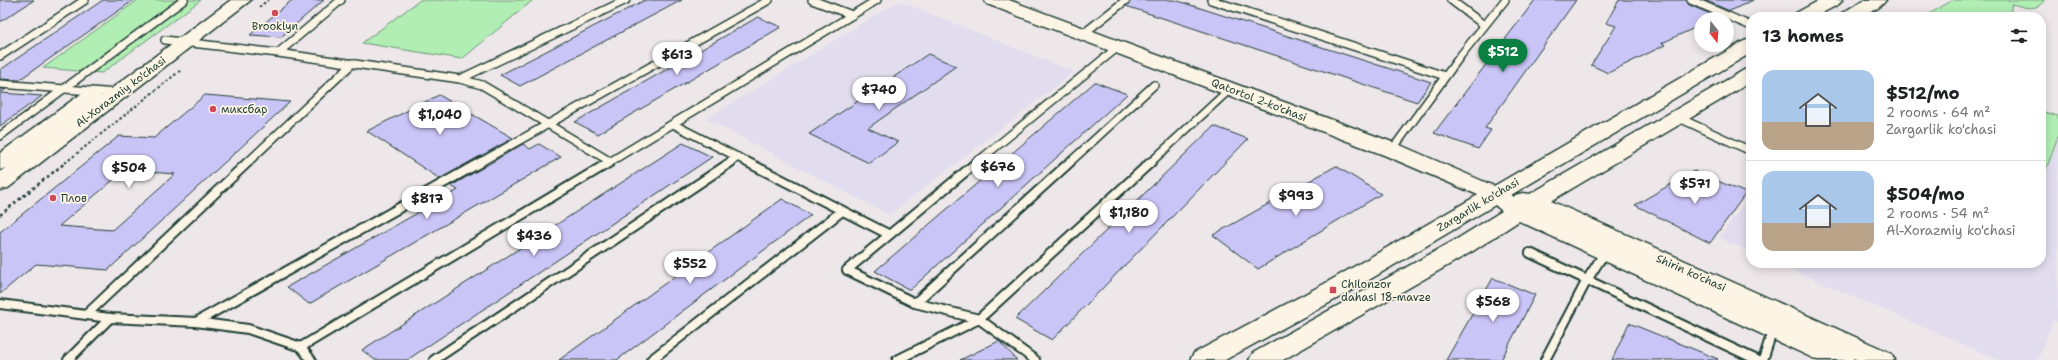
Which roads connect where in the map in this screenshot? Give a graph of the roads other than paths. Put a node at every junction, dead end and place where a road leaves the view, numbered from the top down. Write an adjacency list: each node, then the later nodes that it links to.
1 (85, 0): 29 (lane)
2 (184, 0): 36 (lane)
3 (220, 0): 24 (main road, Al-Xorazmiy ko'chasi)
4 (341, 0): 28 (lane)
5 (626, 0): 33 (lane)
6 (769, 0): 41 (lane)
7 (812, 0): 20 (lane)
8 (877, 0): 20 (lane)
9 (993, 0): 23 (main road, Qatortol 2-ko'chasi)
10 (1126, 0): 23 (lane)
11 (1211, 0): 31 (lane)
12 (1451, 0): 22 (lane)
13 (1506, 0): 22 (lane)
14 (1691, 0): 21 (lane)
15 (1833, 0): 18 (main road)
16 (1877, 0): 19 (main road)
17 (249, 5): 25 (main road, Al-Xorazmiy ko'chasi)
18 (1811, 12)
19 (1857, 12)
20 (852, 15): 42 (lane)
21 (1746, 24)
22 (1484, 25): 31 (lane)
23 (1083, 34): 26 (main road, Qatortol 2-ko'chasi)
24 (165, 40): 25 (lane); 38 (main road, Al-Xorazmiy ko'chasi)
25 (187, 42): 28 (lane); 39 (main road, Al-Xorazmiy ko'chasi)
26 (1118, 47): 37 (main road, Qatortol 2-ko'chasi); 53 (lane)
27 (1746, 48): 50 (main road, Zargarlik ko'chasi)
28 (278, 53): 30 (lane)
29 (0, 56)
30 (353, 63): 33 (lane); 59 (lane)
31 (1445, 76): 45 (lane)
32 (1746, 77): 40 (main road)
33 (460, 79): 41 (lane)
34 (0, 84): 36 (lane)
35 (1154, 85): 57 (lane)
36 (65, 89): 38 (lane); 43 (lane)
37 (1230, 89): 45 (main road, Qatortol 2-ko'chasi); 61 (lane)
38 (97, 91): 39 (lane); 48 (main road, Al-Xorazmiy ko'chasi)
39 (119, 93): 49 (main road, Al-Xorazmiy ko'chasi)
40 (1677, 117): 44 (lane); 51 (main road)
41 (549, 124): 47 (lane); 63 (lane)
42 (673, 124): 46 (lane); 47 (lane)
43 (0, 136)
44 (1746, 149)
45 (1392, 150): 50 (main road, Qatortol 2-ko'chasi)
46 (738, 157): 52 (lane); 67 (lane)
47 (611, 162): 64 (lane)
48 (0, 163)
49 (0, 183)
50 (1496, 195): 51 (main road, Qatortol 2-ko'chasi); 71 (main road, Zargarlik ko'chasi)
51 (1526, 207): 54 (main road, Shirin ko'chasi); 62 (main road, Shirin ko'chasi); 72 (main road)
52 (842, 211): 53 (lane); 68 (lane)
53 (888, 234): 57 (lane)
54 (1605, 252): 56 (lane); 62 (main road, Shirin ko'chasi)
55 (1530, 253): 56 (lane)
56 (1587, 280): 73 (lane); 74 (lane)
57 (914, 303): 61 (lane)
58 (1, 305): 59 (lane)
59 (86, 315): 60 (lane)
60 (110, 318): 63 (lane); 65 (lane)
61 (979, 319): 69 (lane); 70 (lane)
62 (1777, 321): 75 (lane); 76 (main road, Shirin ko'chasi); 77 (main road, Shirin ko'chasi)
63 (196, 322): 64 (lane)
64 (301, 347): 66 (lane)
65 (68, 360)
66 (311, 360)
67 (434, 360)
68 (651, 360)
69 (897, 360)
70 (1035, 360)
71 (1203, 360)
72 (1262, 360)
73 (1545, 360)
74 (1758, 360)
75 (1763, 360)
76 (1841, 360)
77 (1882, 360)

